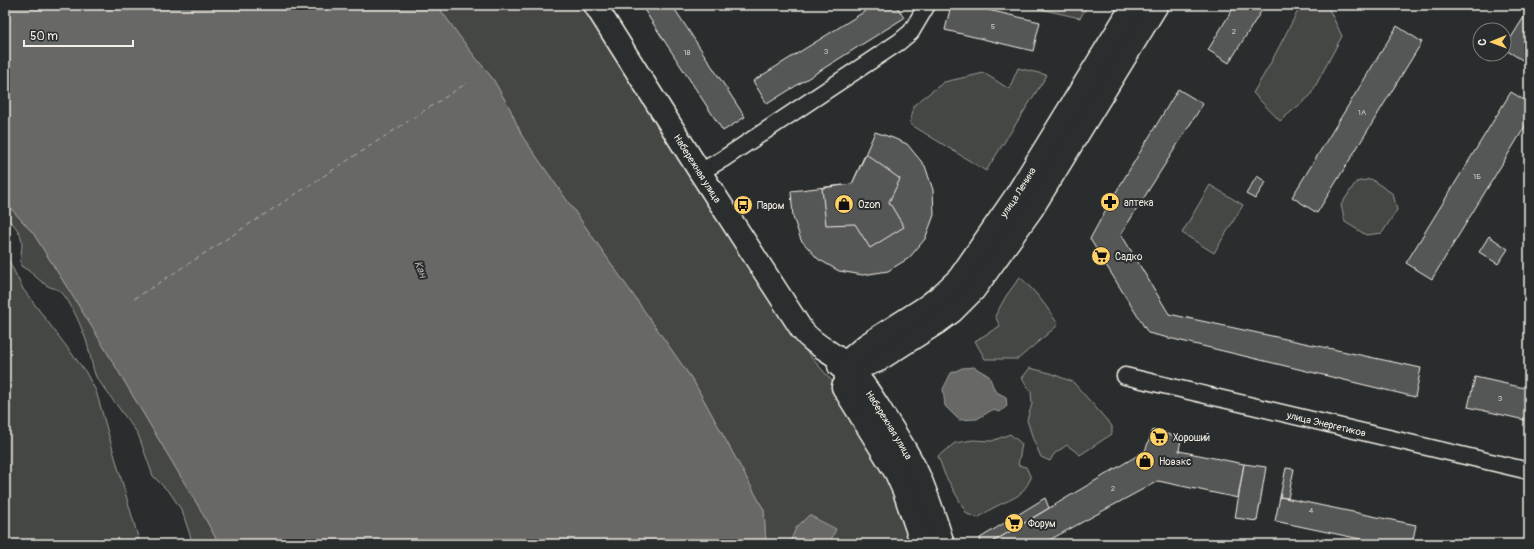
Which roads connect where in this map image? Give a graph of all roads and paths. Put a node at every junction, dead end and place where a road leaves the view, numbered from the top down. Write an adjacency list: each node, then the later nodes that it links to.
1 (595, 5): 5 (main road, Набережная улица)
2 (927, 5): 5 (street)
3 (1133, 5): 6 (main road, улица Ленина)
4 (1157, 5): 7 (main road, улица Ленина)
5 (700, 172): 8 (main road, Набережная улица)
6 (866, 345): 8 (main road, улица Ленина); 9 (main road, улица Ленина)
7 (896, 348): 9 (main road, улица Ленина); 12 (main road, улица Ленина)
8 (817, 349): 9 (main road, Набережная улица); 11 (main road, Набережная улица)
9 (848, 367): 11 (main road); 12 (main road, Набережная улица)
10 (1125, 376): 13 (street, улица Энергетиков)
11 (852, 400): 14 (main road, Набережная улица)
12 (880, 409): 15 (main road, Набережная улица)
13 (1529, 471)
14 (922, 544)
15 (943, 544)

